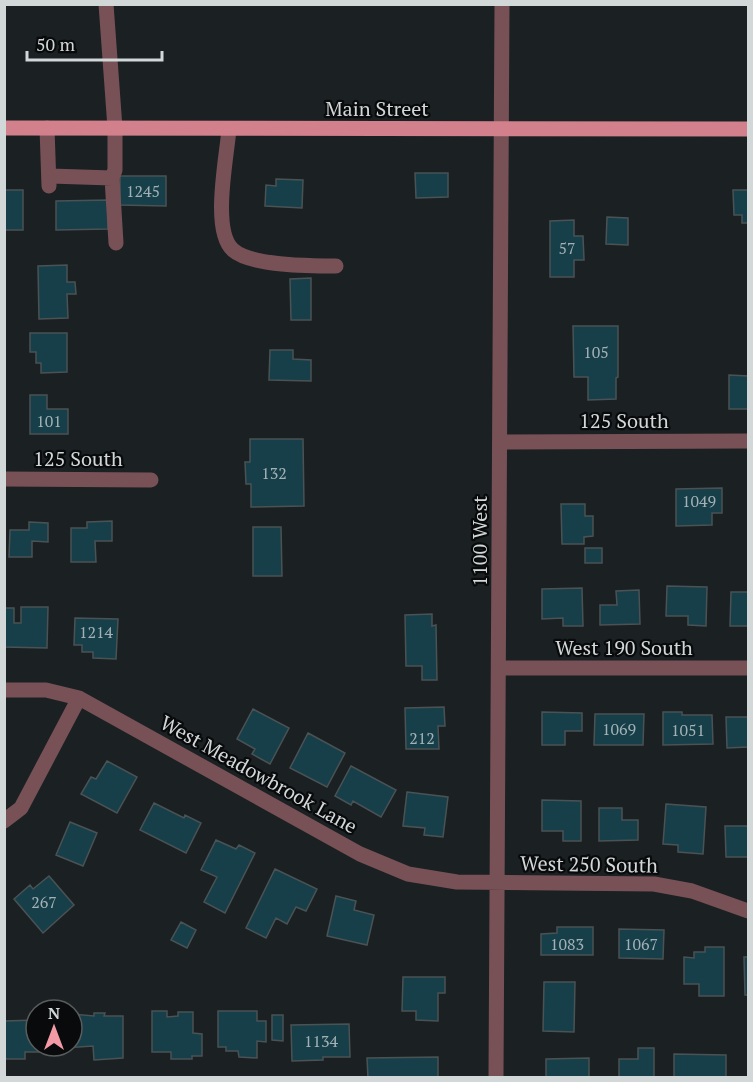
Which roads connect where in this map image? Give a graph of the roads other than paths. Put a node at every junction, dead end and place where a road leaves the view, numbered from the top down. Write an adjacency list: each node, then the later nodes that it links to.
1 (106, 4): 5 (street)
2 (502, 4): 7 (street, 1100 West)
3 (4, 128): 4 (main road, Main Street)
4 (47, 128): 5 (main road, Main Street); 9 (street)
5 (115, 128): 6 (main road, Main Street); 9 (street)
6 (230, 129): 7 (main road, Main Street); 11 (street)
7 (503, 129): 8 (main road, Main Street); 13 (street, 1100 West)
8 (748, 129)
9 (112, 178): 10 (street)
10 (116, 243)
11 (336, 266)
12 (748, 441): 13 (street, 125 South)
13 (500, 442): 16 (street, 1100 West)
14 (4, 478): 15 (street, 125 South)
15 (151, 480)
16 (499, 668): 17 (street, West 190 South); 21 (street, 1100 West)
17 (748, 668)
18 (4, 690): 19 (street, West Meadowbrook Lane)
19 (79, 698): 20 (street); 21 (street, West Meadowbrook Lane)
20 (4, 821)
21 (497, 883): 22 (street, West 250 South); 23 (street, 1100 West)
22 (748, 911)
23 (496, 1077)

